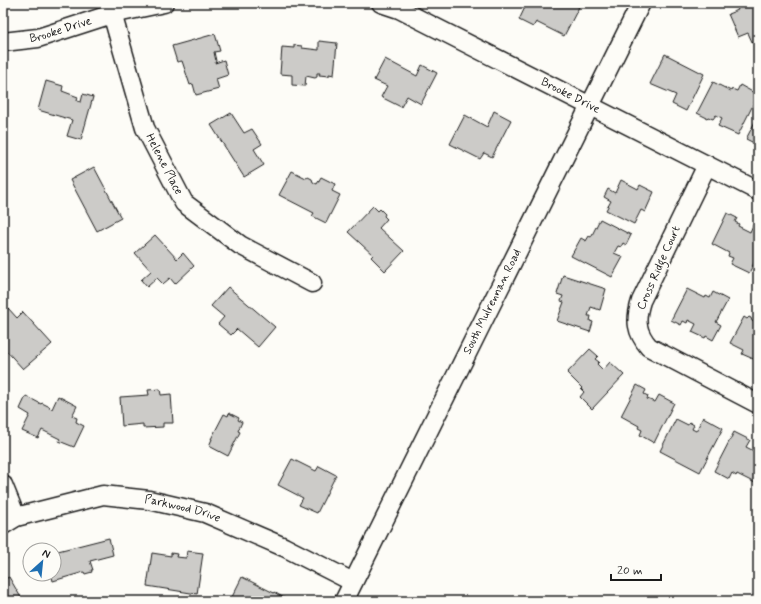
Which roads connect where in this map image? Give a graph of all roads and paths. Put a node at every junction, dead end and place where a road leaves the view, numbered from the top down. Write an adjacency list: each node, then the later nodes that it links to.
1 (164, 3): 4 (street, Brooke Drive)
2 (381, 3): 6 (street, Brooke Drive)
3 (641, 3): 6 (street, South Mulrennan Road)
4 (110, 8): 5 (street, Brooke Drive); 9 (street, Helene Place)
5 (3, 42)
6 (591, 106): 7 (street, Brooke Drive); 13 (street, South Mulrennan Road)
7 (707, 165): 8 (street, Brooke Drive); 10 (street, Cross Ridge Court)
8 (758, 191)
9 (312, 283)
10 (758, 404)
11 (3, 486): 12 (street)
12 (10, 521): 13 (street, Parkwood Drive)
13 (353, 582): 14 (street, South Mulrennan Road)
14 (344, 601)

